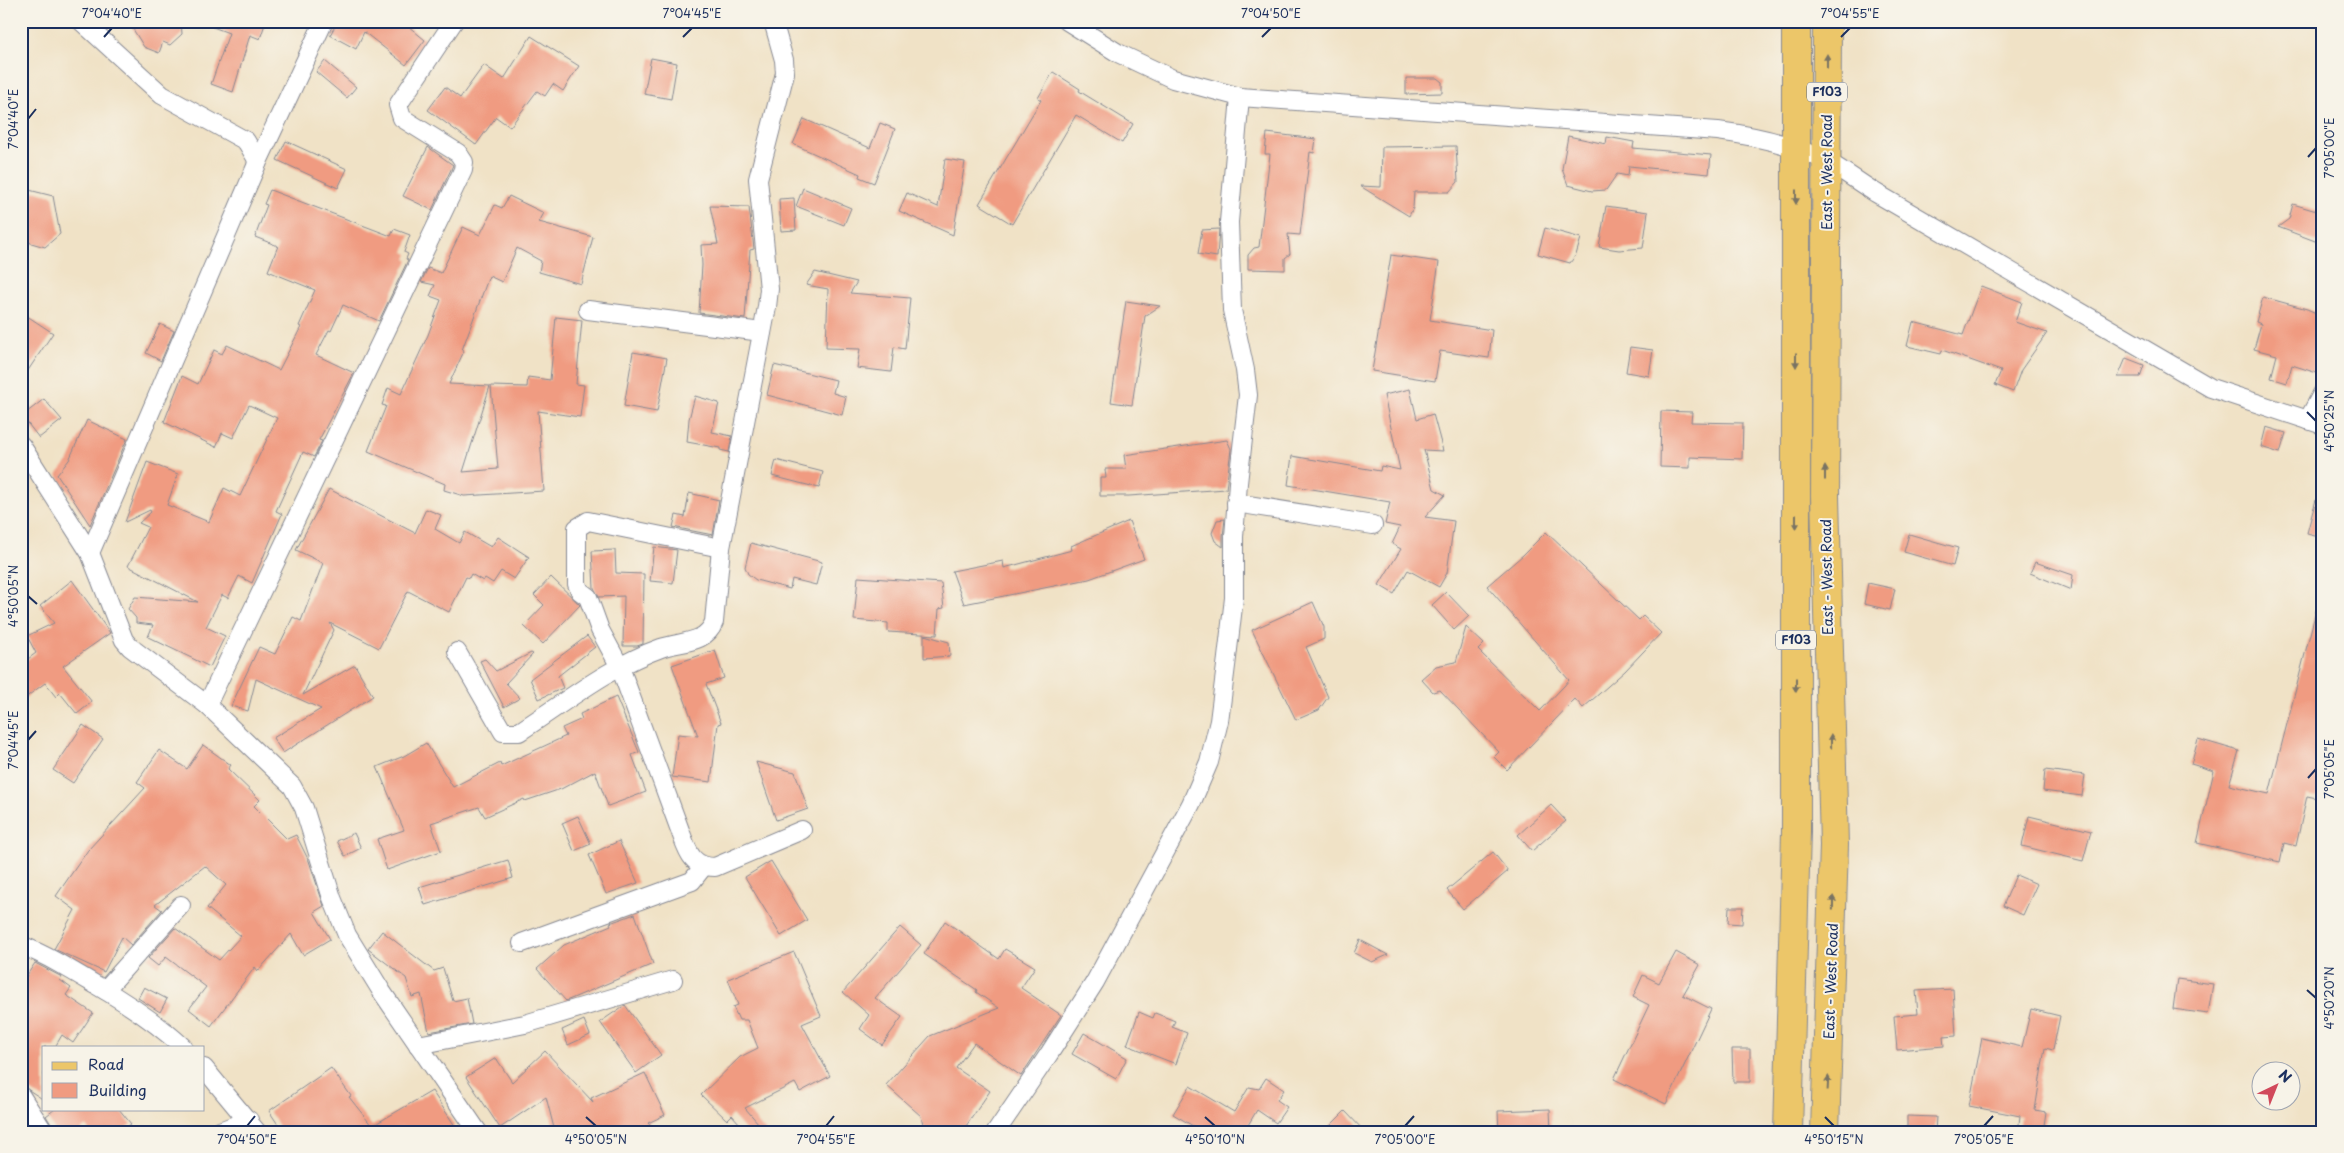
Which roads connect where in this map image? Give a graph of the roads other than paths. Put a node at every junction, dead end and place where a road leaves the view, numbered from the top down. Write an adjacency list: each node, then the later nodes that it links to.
1 (81, 21): 11 (street)
2 (324, 21): 11 (street)
3 (454, 21): 23 (street)
4 (773, 21): 13 (street)
5 (1066, 21): 8 (street)
6 (1796, 21): 9 (main road, F103)
7 (1827, 21): 10 (main road, East - West Road / F103, one-way to 7)
8 (1240, 97): 9 (street); 17 (street)
9 (1796, 149): 10 (street); 40 (main road, F103, one-way to 40)
10 (1827, 162): 15 (street); 41 (main road, East - West Road / F103, one-way to 10)
11 (257, 164): 20 (street)
12 (588, 310): 13 (street)
13 (762, 332): 19 (street)
14 (2323, 392): 15 (street)
15 (2316, 422)
16 (21, 445): 20 (street)
17 (1236, 502): 18 (street); 39 (street)
18 (1373, 525)
19 (721, 548): 22 (street); 22 (street)
20 (90, 554): 23 (street)
21 (457, 652): 22 (street)
22 (620, 667): 25 (street)
23 (207, 705): 31 (street)
24 (802, 830): 25 (street)
25 (704, 867): 27 (street)
26 (181, 905): 30 (street)
27 (522, 943)
28 (21, 945): 30 (street)
29 (673, 980): 31 (street)
30 (105, 990): 32 (street)
31 (418, 1045): 38 (street)
32 (182, 1046)
33 (205, 1069): 35 (street)
34 (21, 1096): 36 (street)
35 (253, 1126): 37 (street)
36 (44, 1132)
37 (217, 1132)
38 (478, 1132)
39 (996, 1132)
40 (1788, 1132)
41 (1825, 1132)

